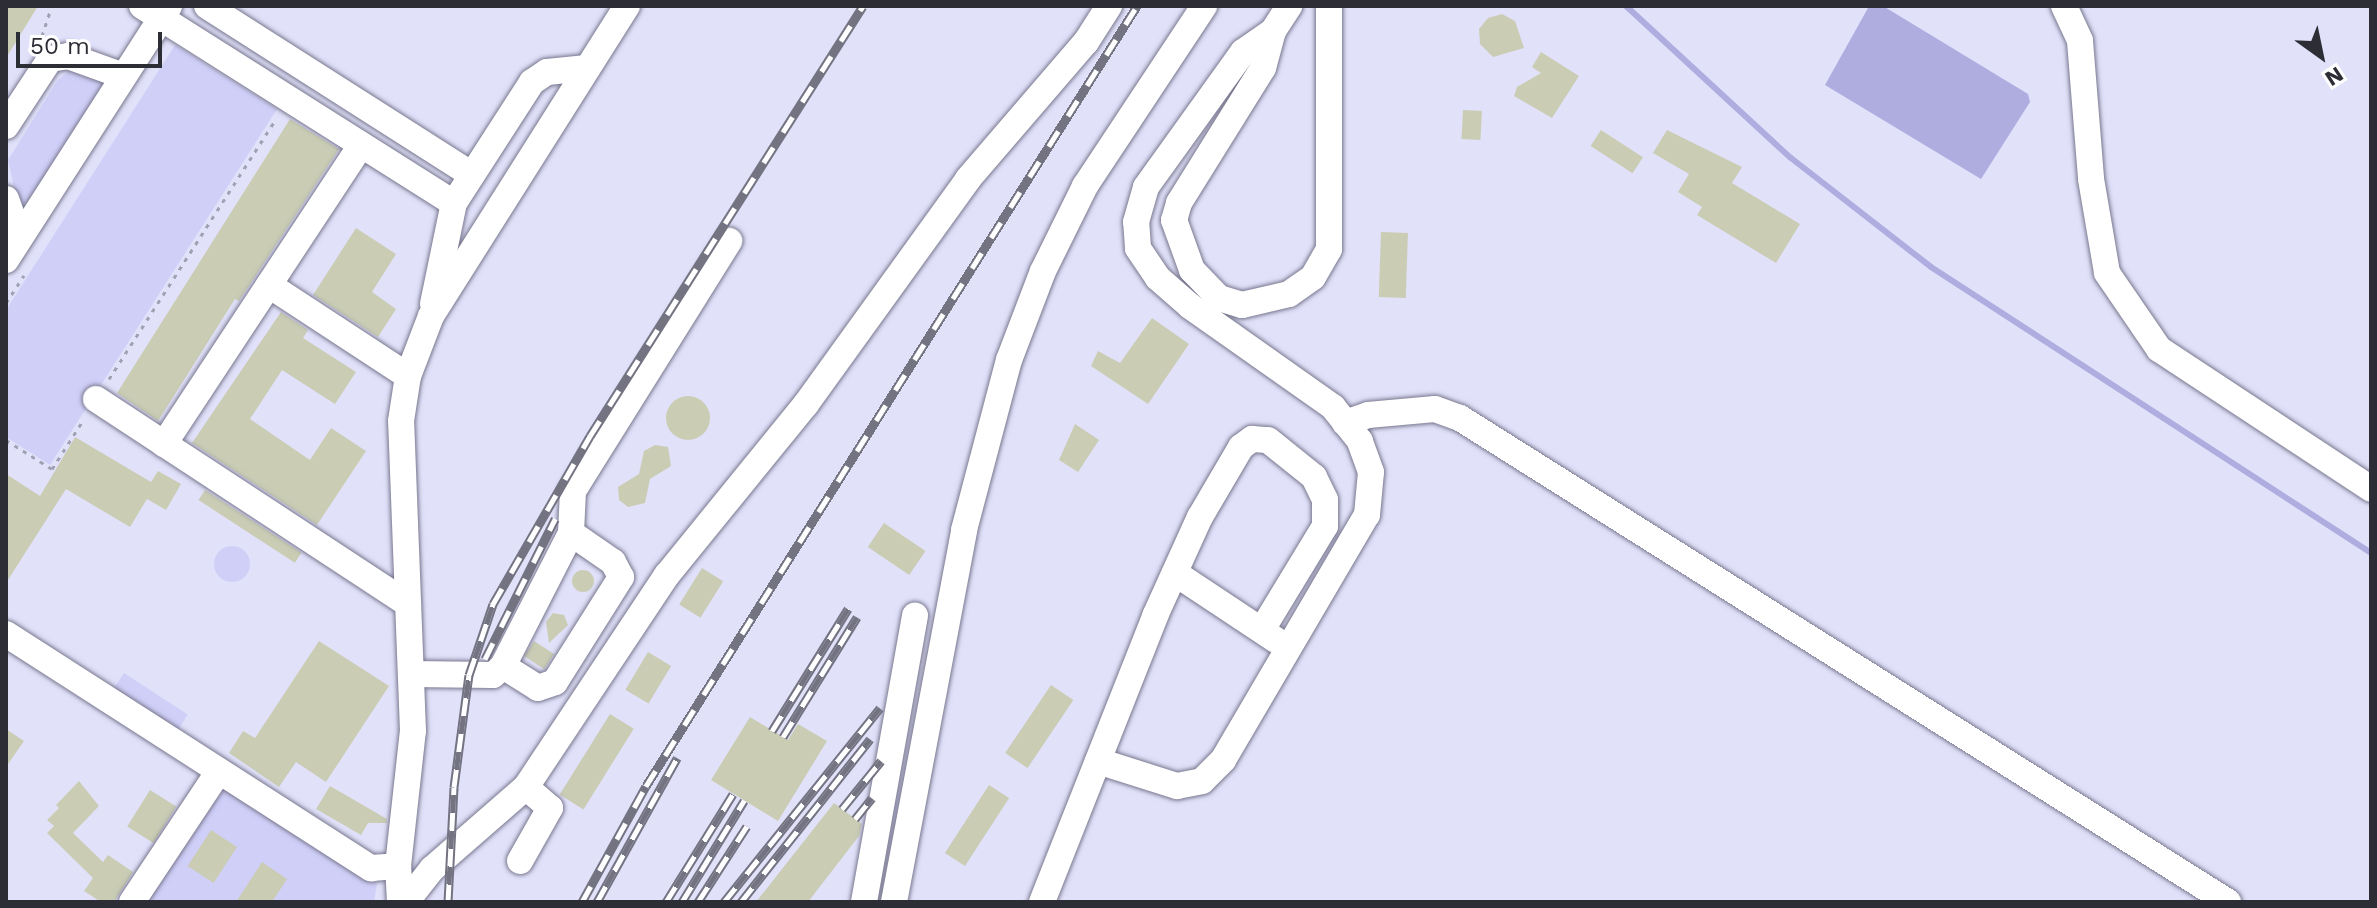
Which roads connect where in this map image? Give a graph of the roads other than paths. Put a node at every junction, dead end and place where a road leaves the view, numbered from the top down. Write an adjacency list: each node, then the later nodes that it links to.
1 (207, 6): 14 (street)
2 (627, 6): 10 (street)
3 (1109, 6): 37 (street)
4 (1204, 6): 43 (street)
5 (1289, 6): 9 (street)
6 (1329, 6): 9 (street)
7 (2064, 6): 25 (street)
8 (158, 10): 11 (street); 13 (street)
9 (1273, 31): 23 (street)
10 (587, 68): 14 (street); 20 (street)
11 (124, 76): 12 (street); 18 (street)
12 (6, 126)
13 (361, 145): 16 (street); 19 (street)
14 (472, 175): 16 (street)
15 (6, 199): 18 (street)
16 (454, 203): 20 (street)
17 (729, 241): 26 (street)
18 (13, 249)
19 (269, 285): 21 (street); 24 (street)
20 (431, 316): 21 (street)
21 (408, 376): 28 (street)
22 (96, 399): 24 (street)
23 (1345, 423): 32 (street); 45 (street)
24 (164, 444): 28 (street)
25 (2371, 489)
26 (571, 533): 33 (street); 33 (street)
27 (1175, 573): 30 (street); 30 (street); 35 (street)
28 (408, 604): 34 (street)
29 (915, 616): 42 (street)
30 (1263, 628): 32 (street)
31 (6, 634): 36 (street)
32 (1285, 647): 35 (street)
33 (503, 666): 34 (street)
34 (411, 674): 39 (street)
35 (1098, 761): 44 (street)
36 (219, 771): 39 (street); 40 (street)
37 (526, 787): 38 (street); 41 (street)
38 (520, 861)
39 (398, 866): 41 (street)
40 (132, 902)
41 (403, 902)
42 (864, 902)
43 (894, 902)
44 (1042, 902)
45 (2228, 902)

